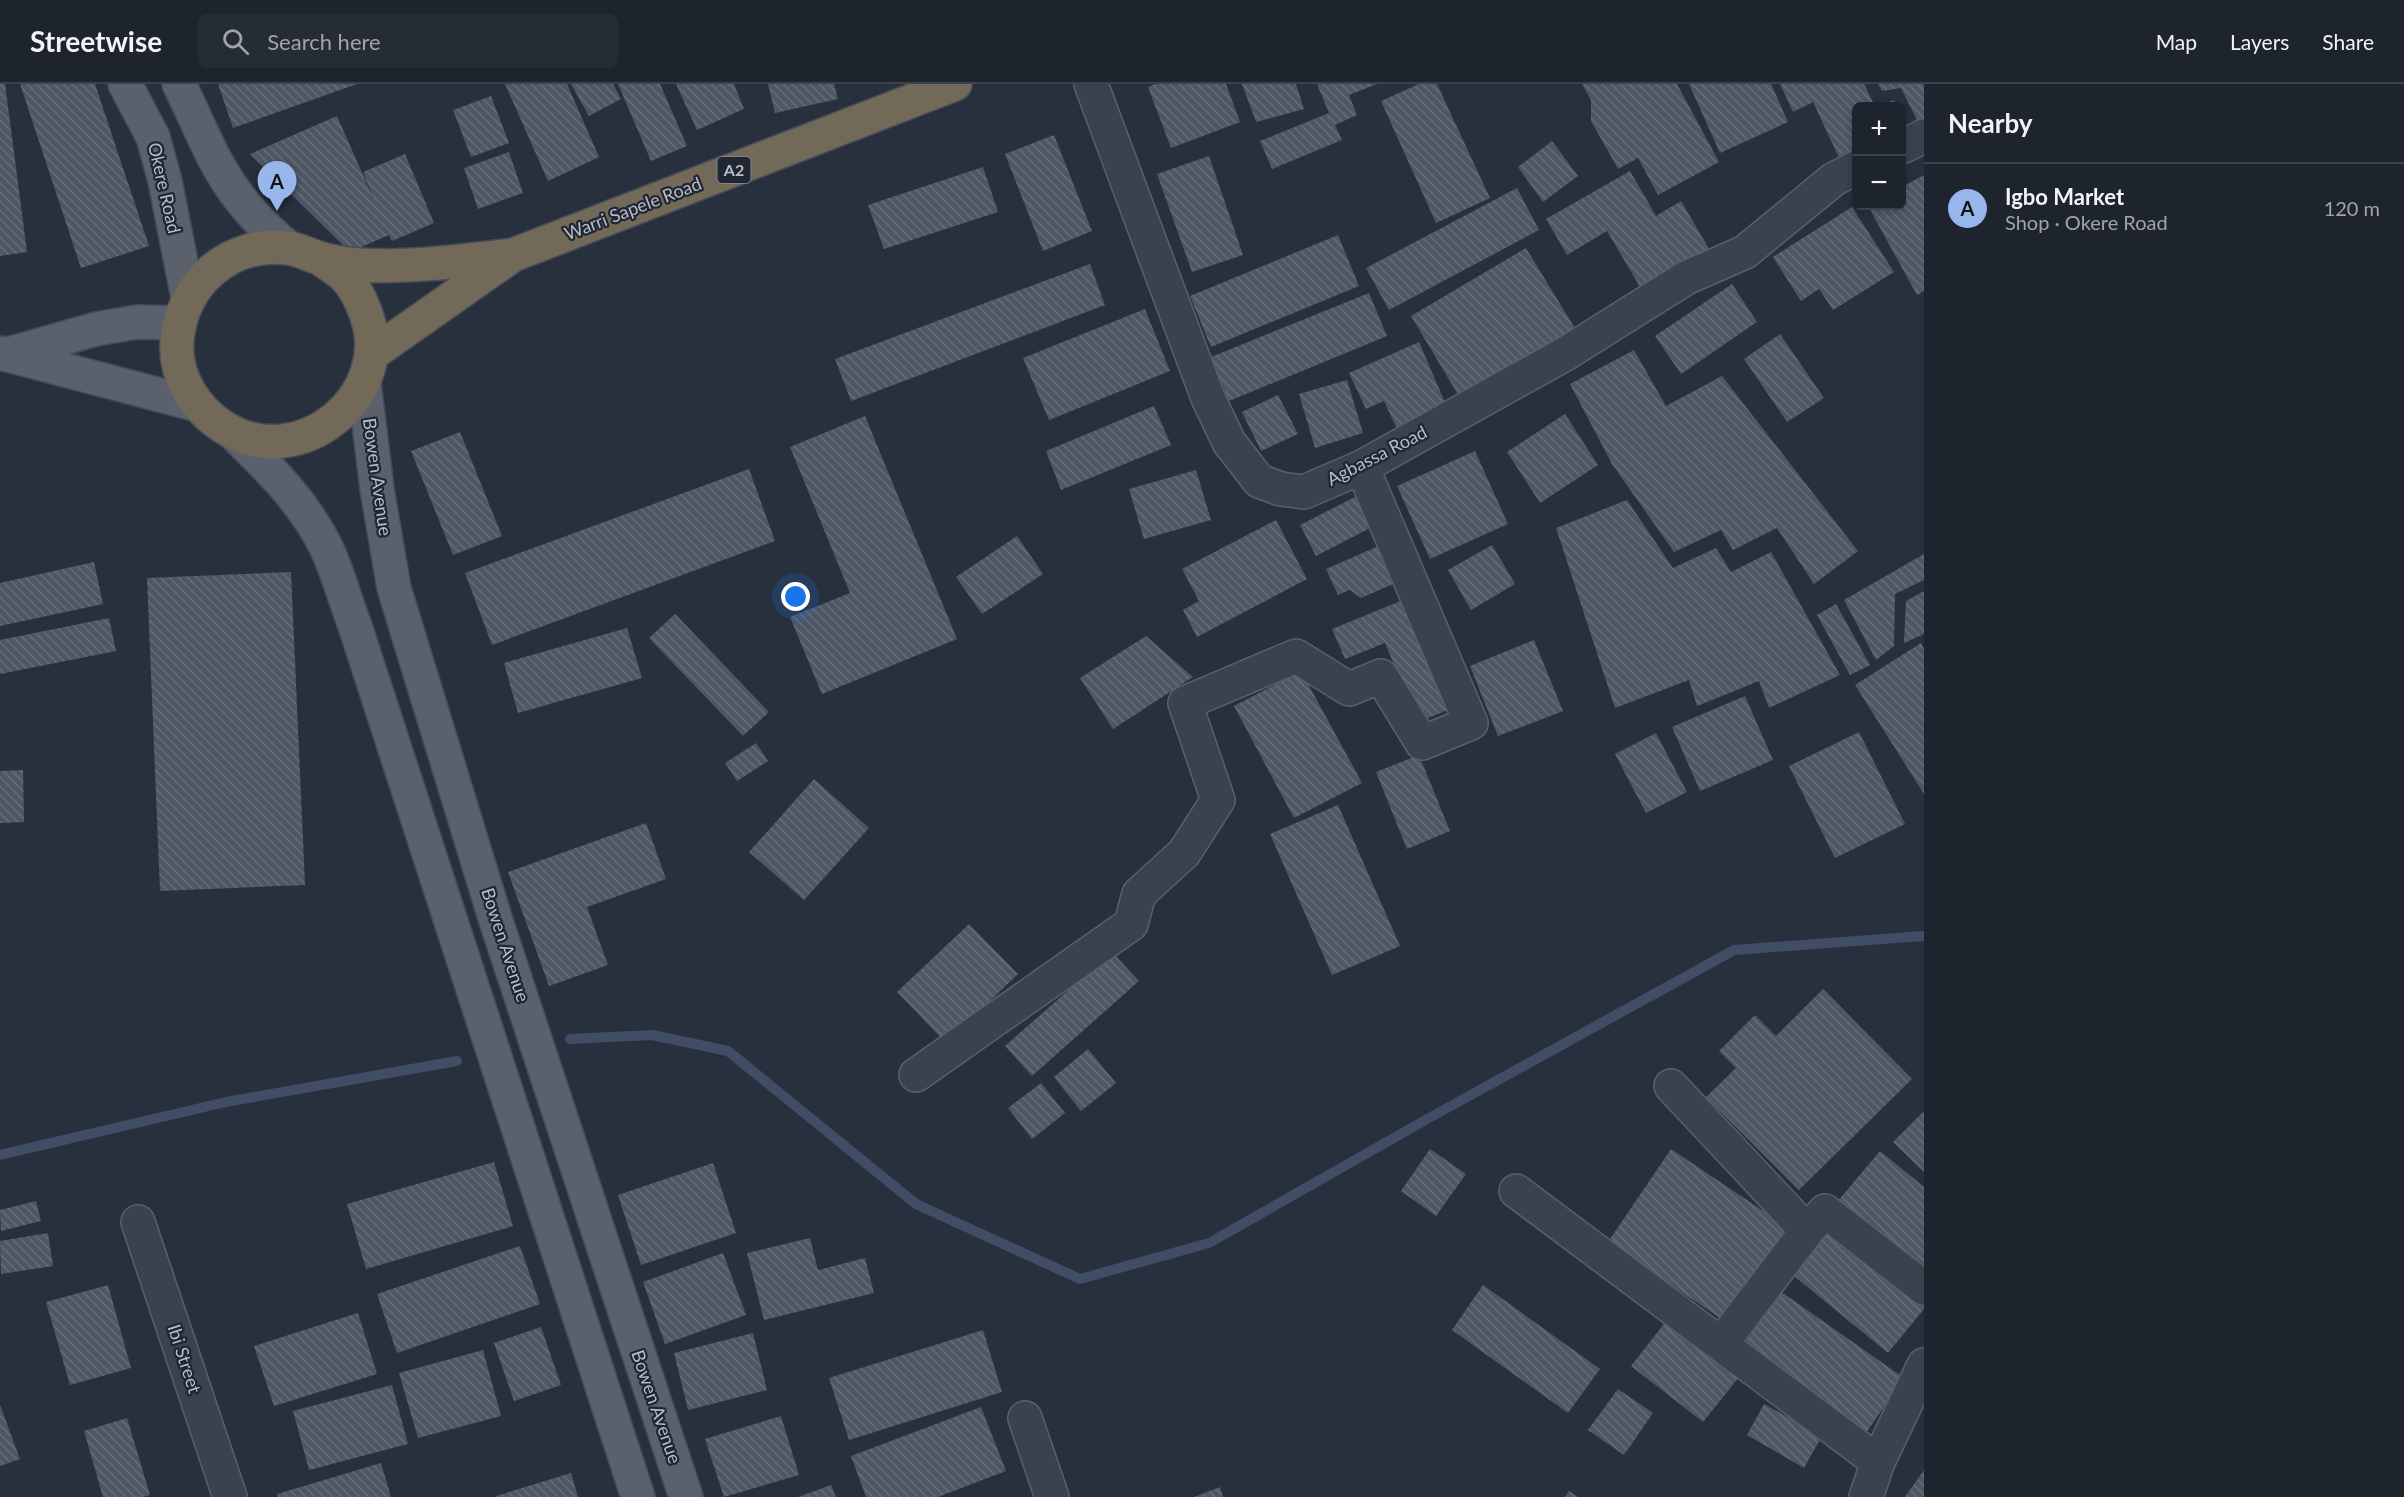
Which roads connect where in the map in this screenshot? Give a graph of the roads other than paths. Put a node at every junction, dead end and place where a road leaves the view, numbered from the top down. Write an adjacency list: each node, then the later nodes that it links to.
1 (125, 84): 11 (main road, Okere Road)
2 (179, 84): 8 (main road)
3 (955, 84): 9 (highway, Warri Sapele Road / A2)
4 (1091, 84): 16 (street, Agbassa Road)
5 (1924, 136): 6 (street)
6 (1906, 145)
7 (1852, 170): 16 (street, Agbassa Road)
8 (290, 248): 10 (highway); 11 (highway)
9 (513, 255): 10 (highway, Warri Sapele Road / A2); 13 (highway, Warri Sapele Road / A2)
10 (321, 259): 13 (highway)
11 (184, 310): 12 (main road); 14 (highway)
12 (4, 353): 14 (main road)
13 (368, 368): 15 (highway); 29 (main road, Bowen Avenue)
14 (198, 405): 15 (highway)
15 (232, 432): 28 (main road)
16 (1362, 466): 17 (street)
17 (916, 1075)
18 (1671, 1086): 21 (street)
19 (1516, 1191): 23 (street)
20 (138, 1222): 27 (street, Ibi Street)
21 (1807, 1231): 22 (street); 23 (street)
22 (1924, 1288)
23 (1721, 1344): 26 (street)
24 (1924, 1365): 26 (street)
25 (1025, 1418): 30 (street)
26 (1878, 1462): 31 (street)
27 (230, 1497)
28 (638, 1497)
29 (686, 1497)
30 (1052, 1497)
31 (1866, 1497)

